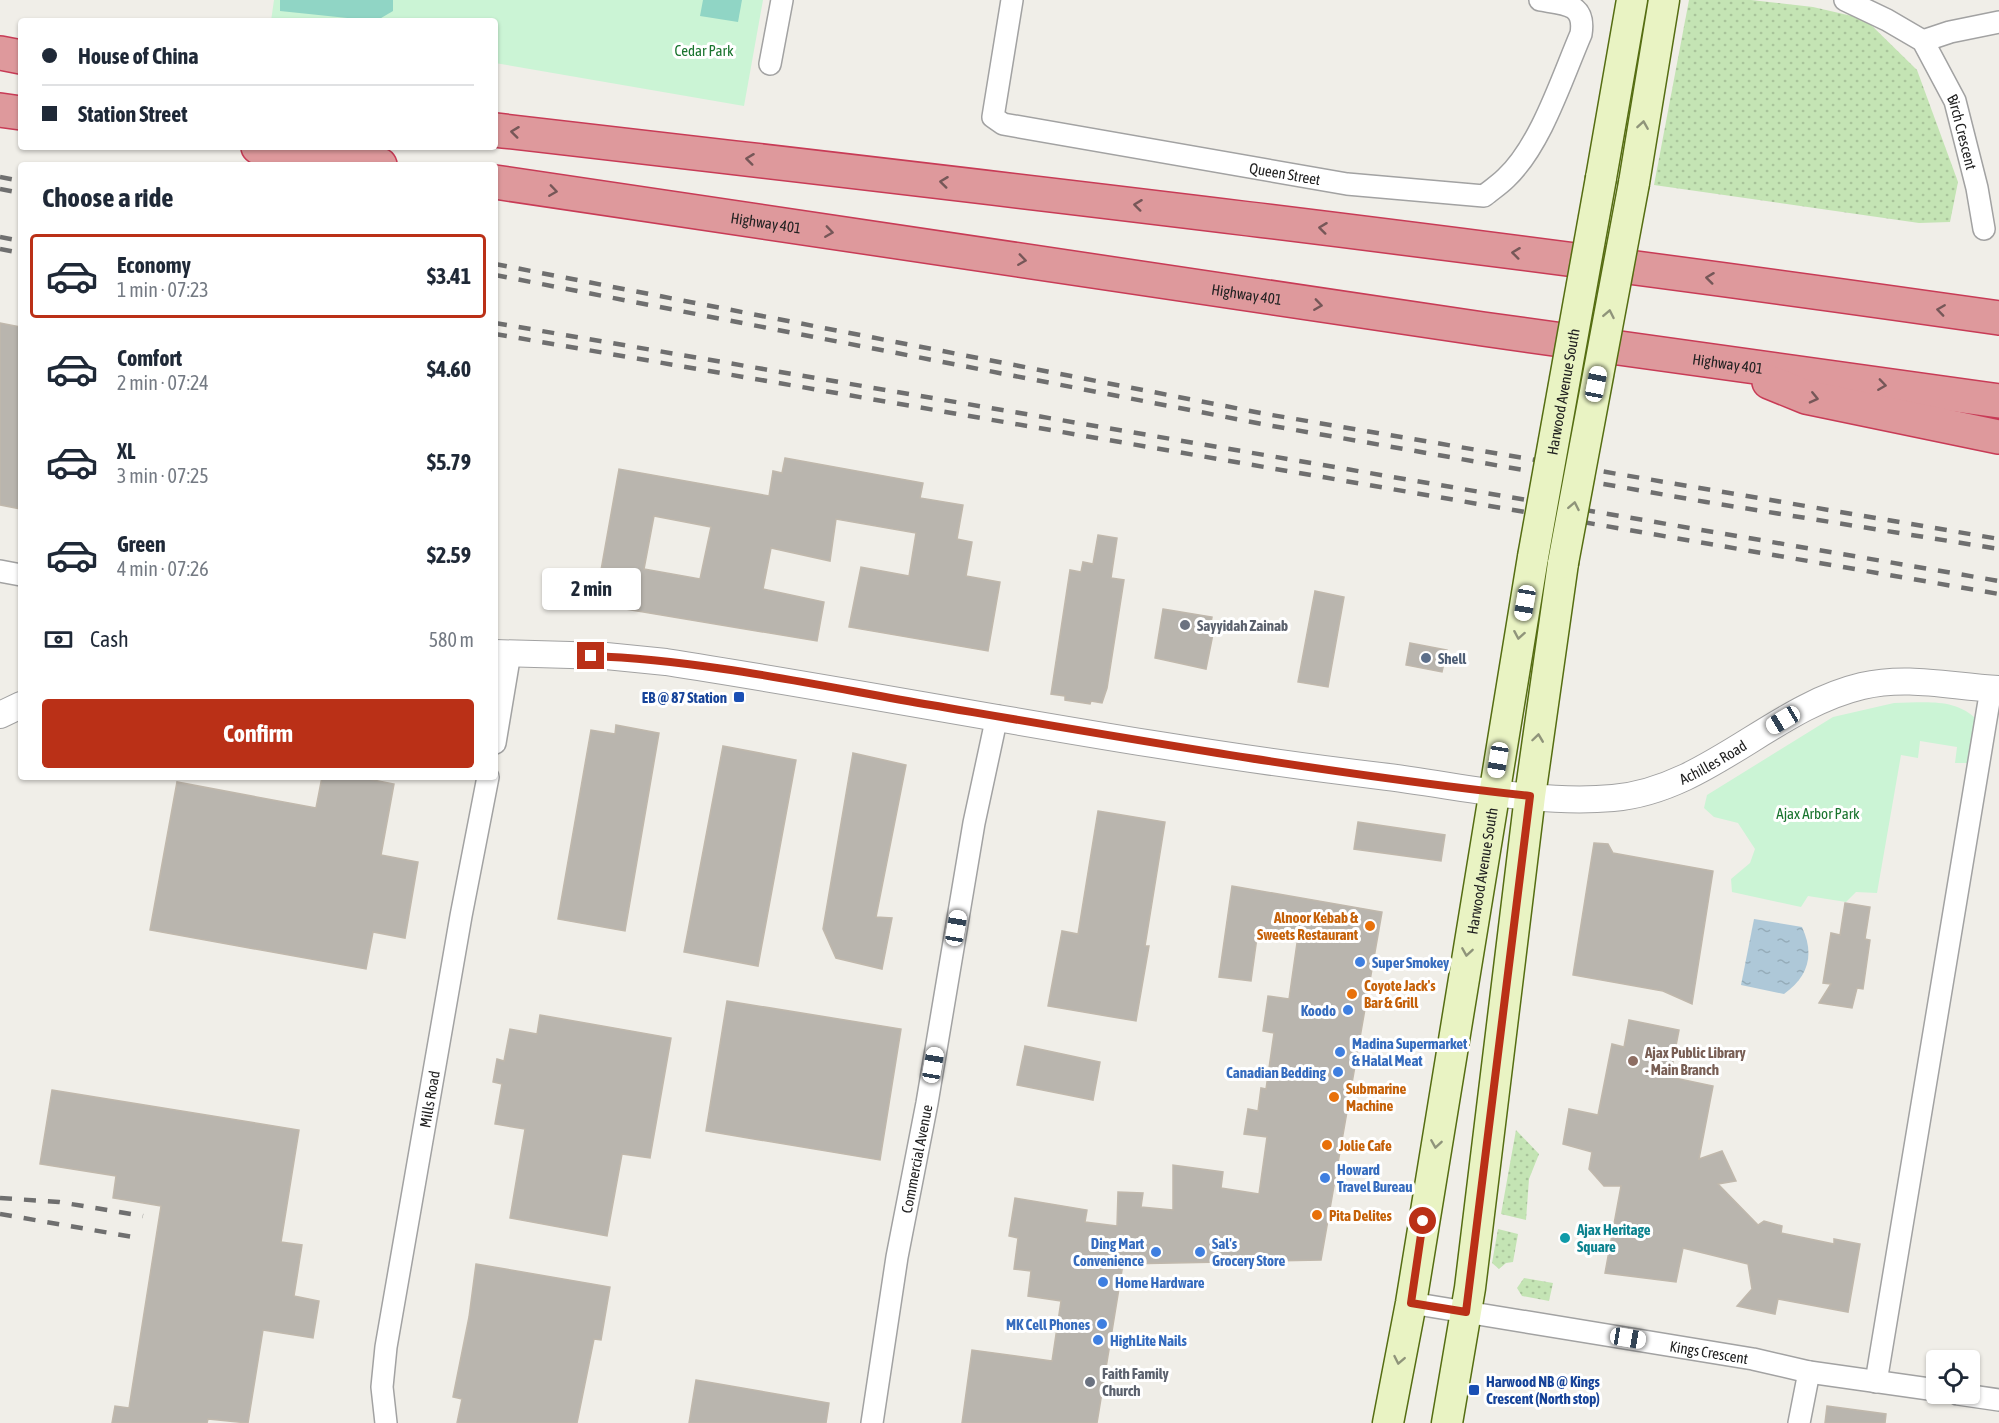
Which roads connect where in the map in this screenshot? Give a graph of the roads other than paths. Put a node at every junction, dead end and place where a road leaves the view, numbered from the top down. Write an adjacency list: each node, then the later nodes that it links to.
1 (782, 0): 11 (street)
2 (1012, 0): 3 (street, Queen Street)
3 (1540, 0)
4 (1632, 0): 32 (main road, Harwood Avenue South, one-way to 32, bridge)
5 (1664, 0): 33 (main road, one-way to 5, bridge)
6 (1845, 0): 8 (street)
7 (1999, 22): 8 (street)
8 (1923, 42): 18 (street, Birch Crescent)
9 (0, 53): 10 (highway)
10 (18, 56)
11 (770, 64)
12 (0, 111): 13 (highway)
13 (18, 113)
14 (498, 130): 19 (highway, one-way to 14)
15 (278, 150): 16 (highway)
16 (360, 162)
17 (498, 182): 20 (highway, Highway 401, one-way to 20)
18 (1983, 229)
19 (1999, 318)
20 (1720, 362): 21 (highway, Highway 401, one-way to 21); 22 (highway, one-way to 22)
21 (1999, 401)
22 (1999, 437)
23 (0, 572): 24 (street)
24 (18, 575)
25 (503, 653): 28 (street); 30 (street, Achilles Road)
26 (1996, 690): 33 (street, Achilles Road); 37 (street)
27 (18, 706): 29 (street)
28 (498, 709)
29 (0, 715)
30 (997, 716): 32 (street, Achilles Road); 42 (street, Commercial Avenue)
31 (487, 780): 41 (street, Mills Road)
32 (1493, 792): 33 (street, Achilles Road); 34 (main road, Harwood Avenue South, one-way to 34)
33 (1530, 796): 35 (main road)
34 (1411, 1303): 35 (street, Kings Crescent); 43 (main road, Harwood Avenue South, one-way to 43)
35 (1466, 1312): 36 (street, Kings Crescent); 44 (main road)
36 (1809, 1372): 37 (street, Kings Crescent); 45 (street)
37 (1876, 1382): 38 (street, Kings Crescent)
38 (1926, 1389)
39 (1980, 1397): 40 (street)
40 (1999, 1400)
41 (386, 1423)
42 (872, 1423)
43 (1388, 1423)
44 (1446, 1423)
45 (1799, 1423)

